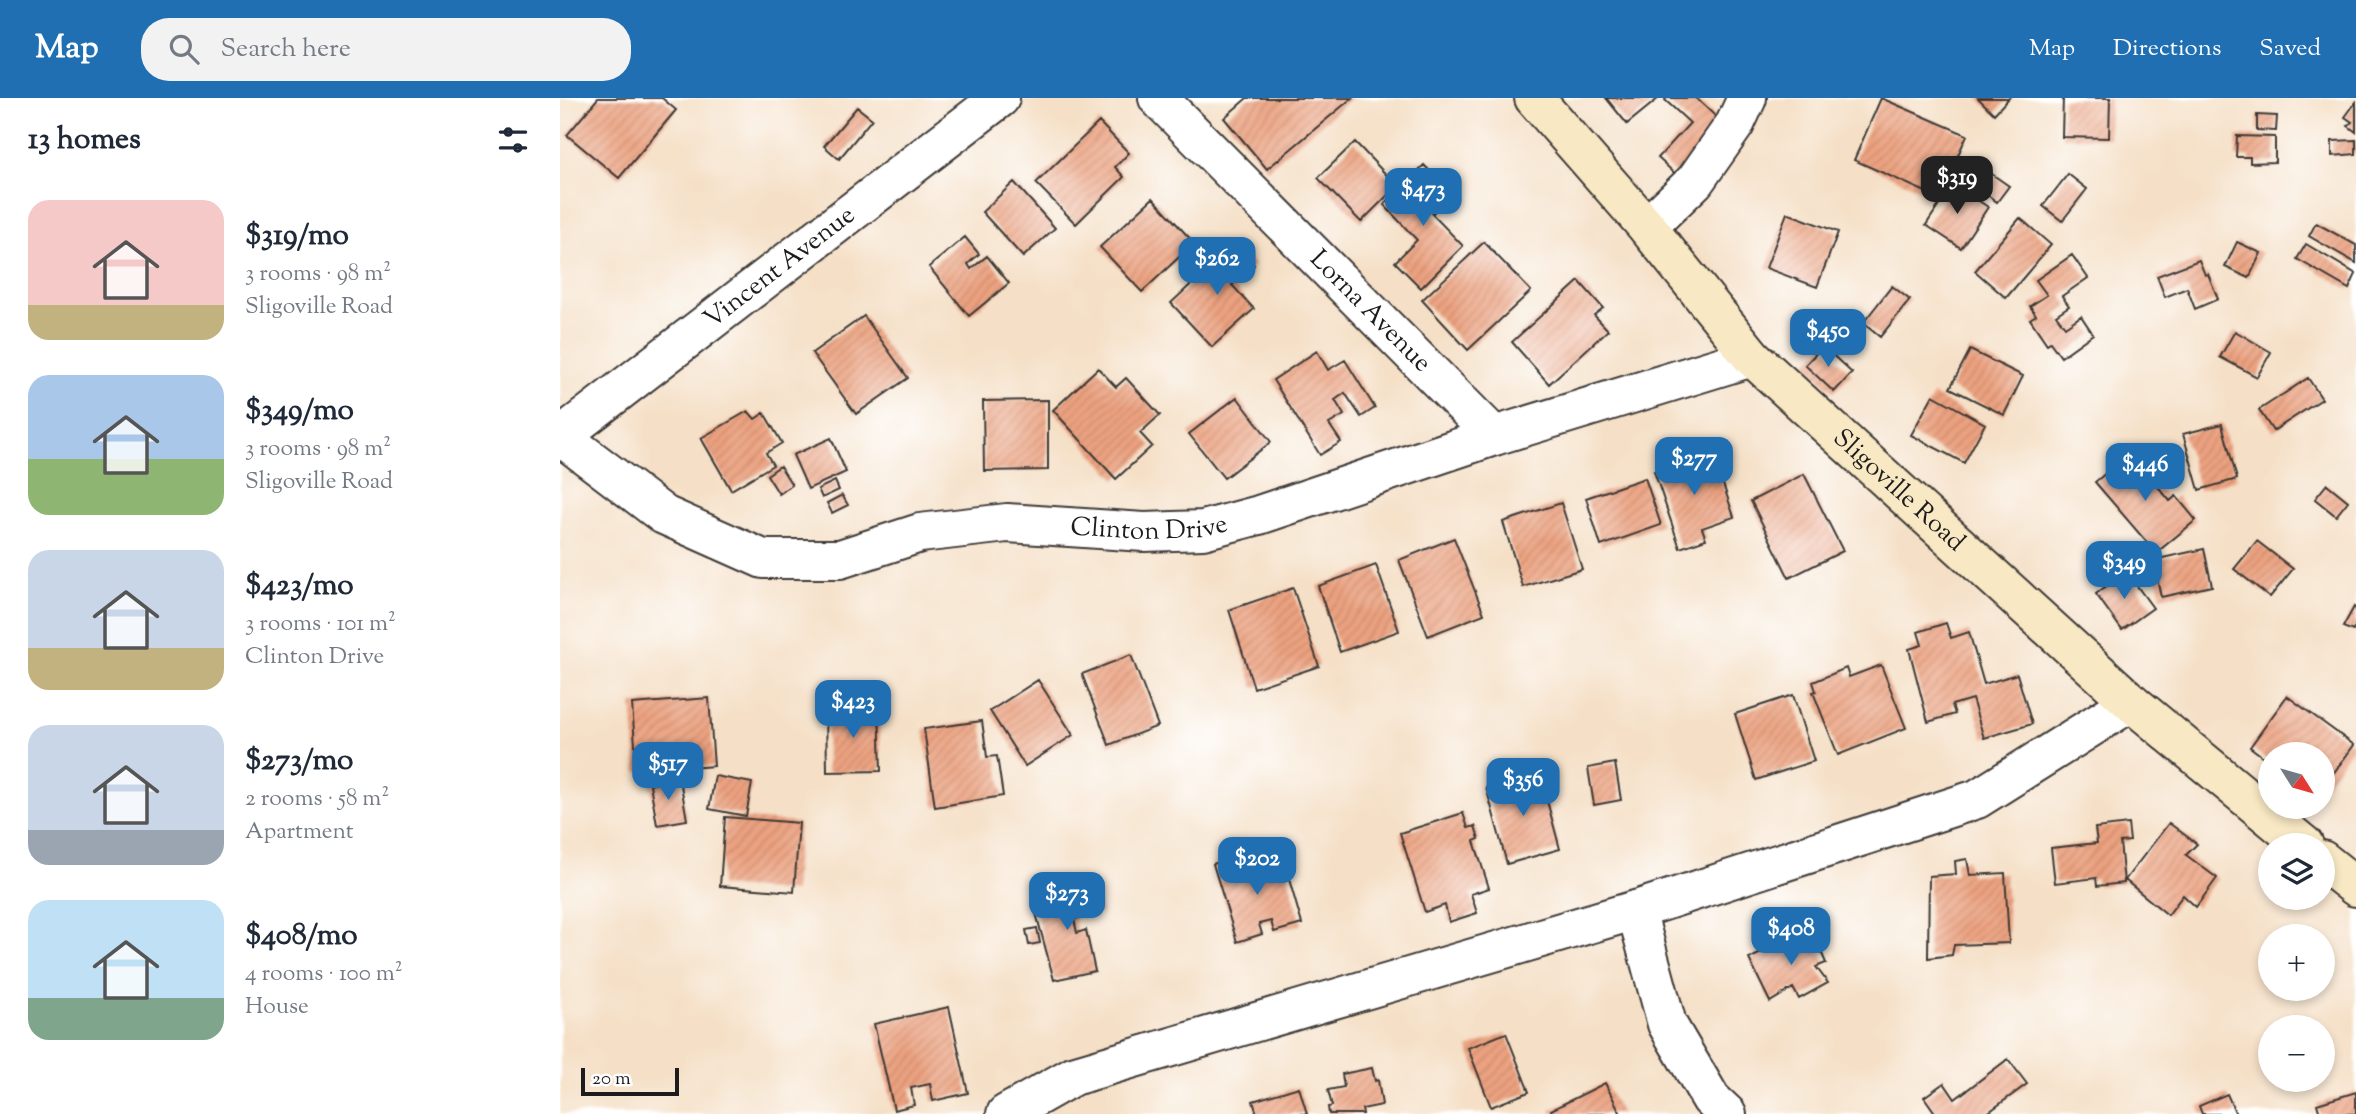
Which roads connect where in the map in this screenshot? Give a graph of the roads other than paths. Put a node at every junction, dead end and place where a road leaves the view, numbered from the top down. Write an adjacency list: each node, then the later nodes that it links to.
1 (1000, 98): 7 (street, Vincent Avenue)
2 (1158, 98): 8 (street, Lorna Avenue)
3 (1534, 98): 5 (street, Sligoville Road)
4 (1747, 98): 5 (street)
5 (1647, 227): 6 (street, Sligoville Road)
6 (1752, 357): 8 (street, Clinton Drive); 9 (street, Sligoville Road)
7 (560, 436): 8 (street, Clinton Drive)
8 (1494, 436)
9 (2131, 702): 10 (street, Sligoville Road); 13 (street)
10 (2289, 833)
11 (2335, 870): 12 (street)
12 (2356, 887)
13 (1636, 910): 14 (street); 15 (street)
14 (1006, 1114)
15 (1727, 1114)

